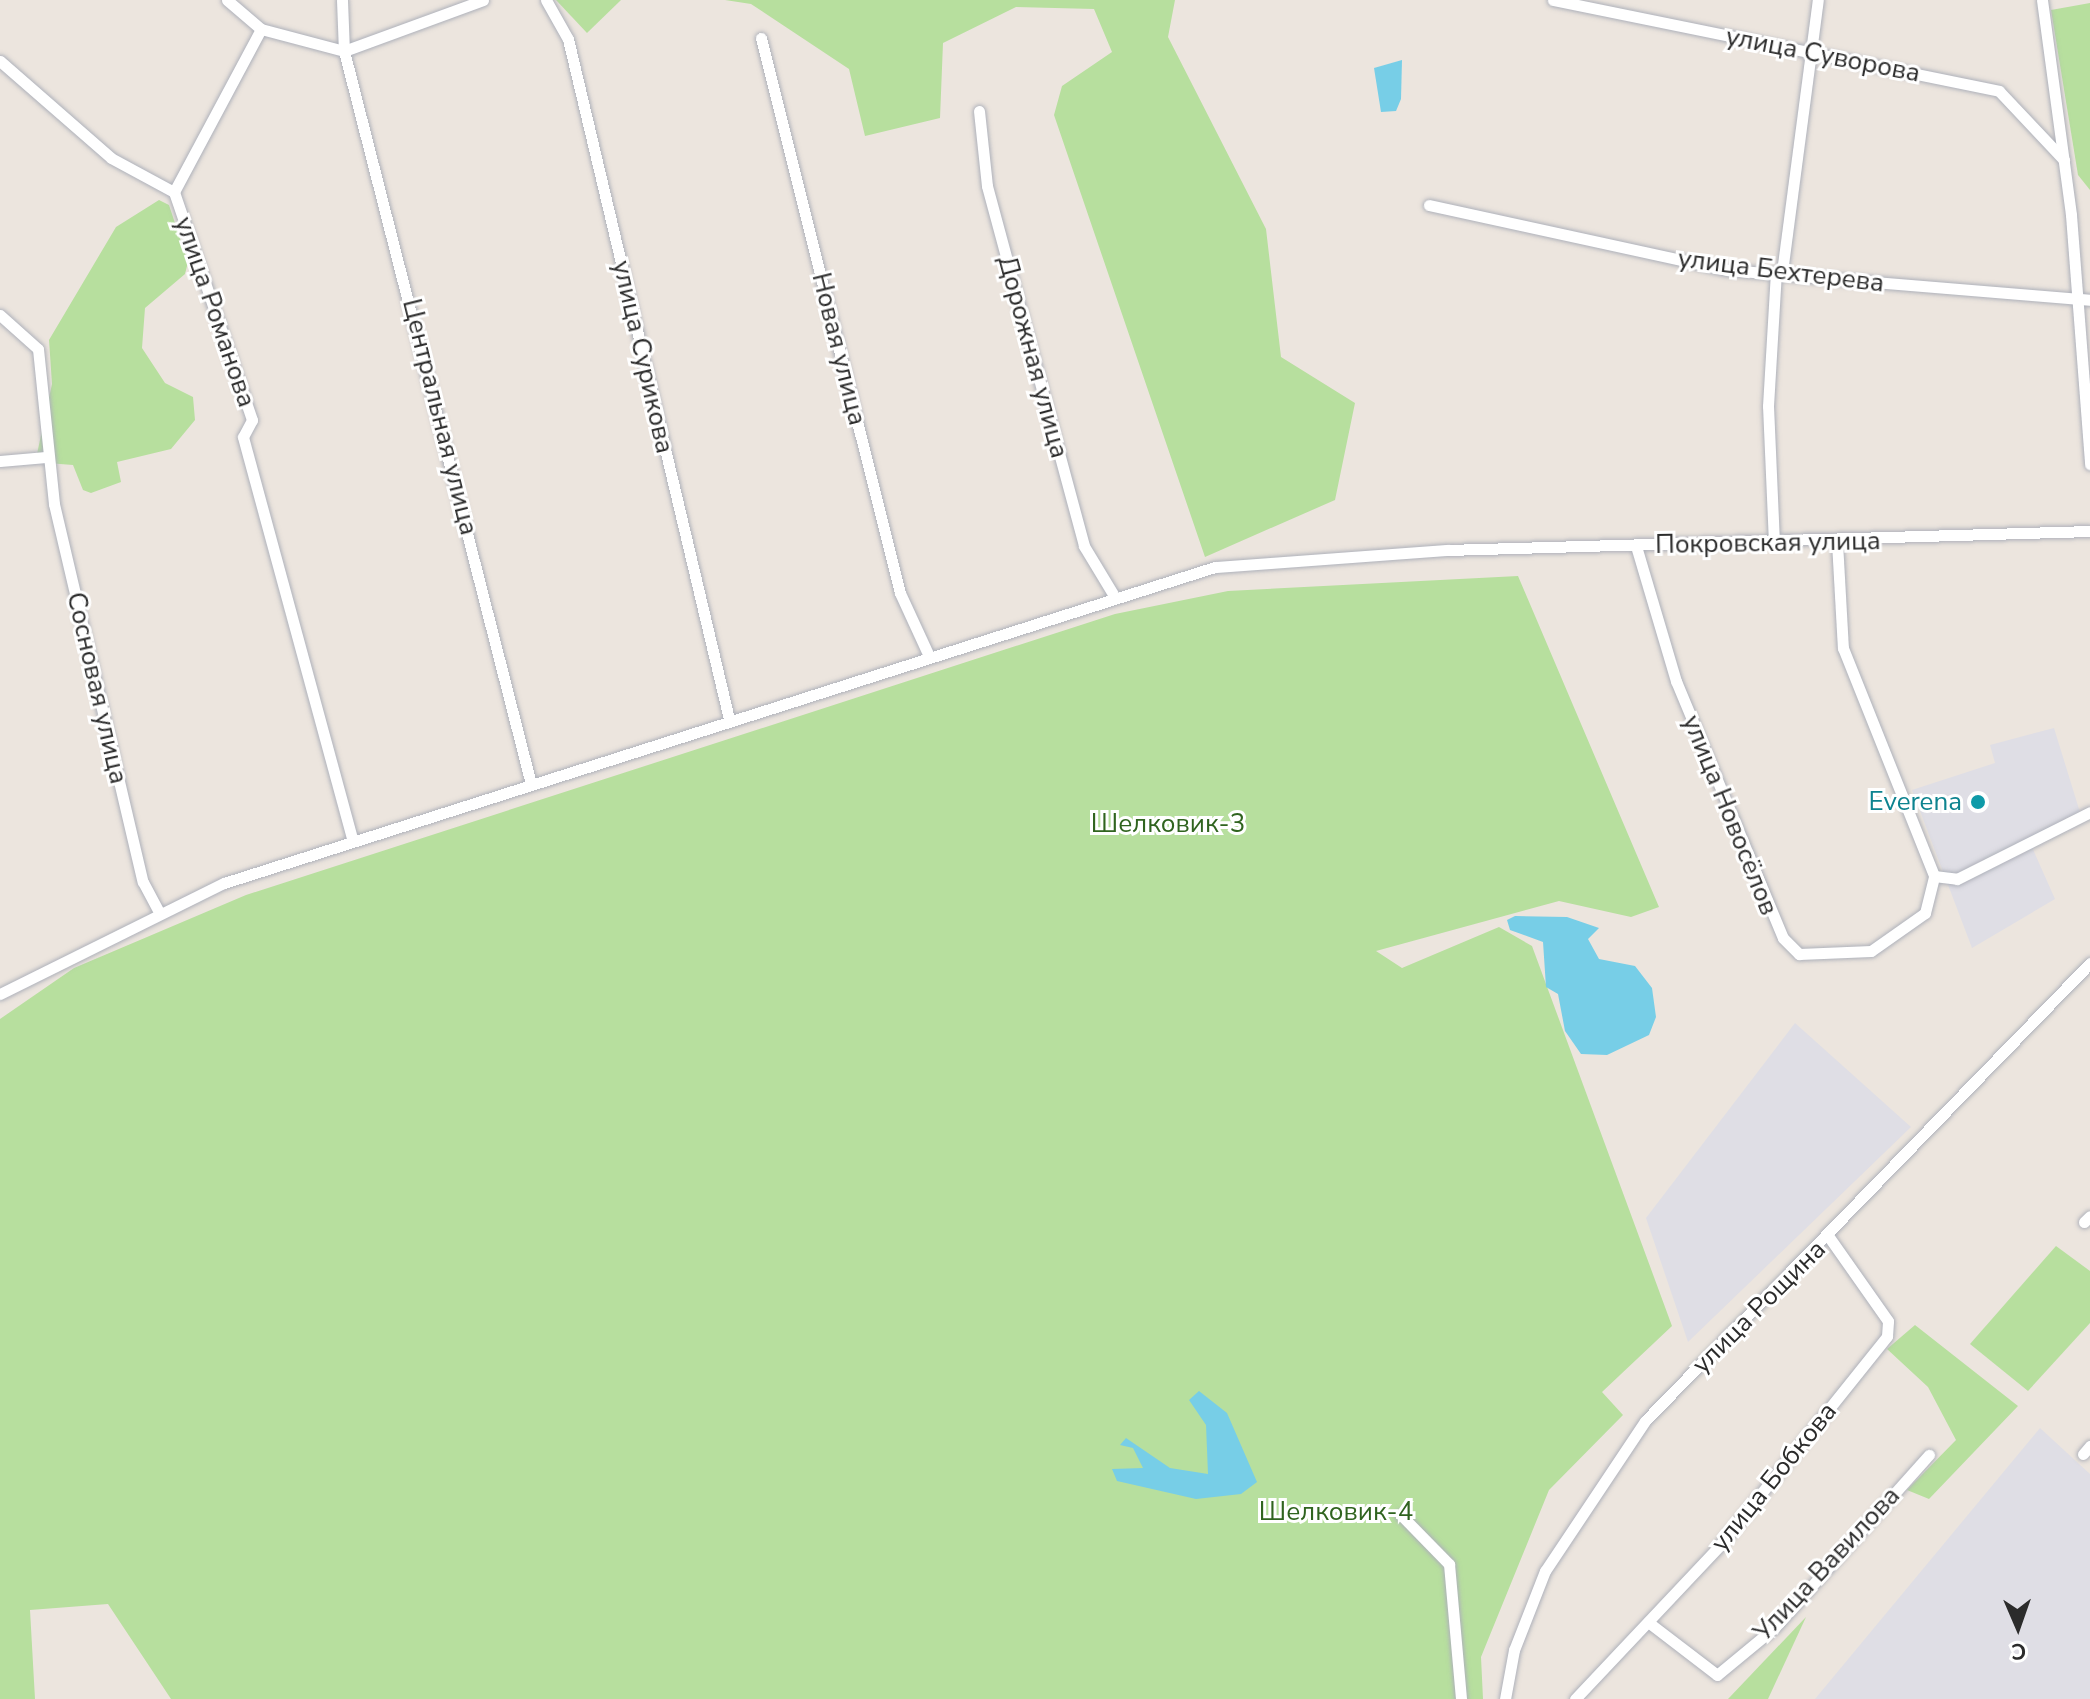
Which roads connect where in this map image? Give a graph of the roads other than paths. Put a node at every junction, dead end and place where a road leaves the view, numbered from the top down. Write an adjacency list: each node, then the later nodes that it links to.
1 (227, 0): 8 (street)
2 (342, 0): 10 (street, Центральная улица)
3 (483, 0): 10 (street)
4 (546, 0): 29 (street, улица Сурикова)
5 (1553, 0): 11 (street, улица Суворова)
6 (1818, 0): 11 (street)
7 (2042, 0): 14 (street)
8 (261, 29): 10 (street); 15 (street, улица Романова)
9 (761, 38): 28 (street, Новая улица)
10 (344, 51): 30 (street, Центральная улица)
11 (1812, 52): 14 (street, улица Суворова); 17 (street)
12 (0, 61): 15 (street)
13 (979, 111): 27 (street, Дорожная улица)
14 (2064, 160): 18 (street)
15 (174, 192): 32 (street, улица Романова)
16 (1429, 205): 17 (street, улица Бехтерева)
17 (1779, 273): 18 (street, улица Бехтерева); 25 (street)
18 (2084, 300): 22 (street)
19 (0, 315): 20 (street, Сосновая улица)
20 (46, 457): 21 (street); 34 (street, Сосновая улица)
21 (0, 461)
22 (2090, 464)
23 (2090, 531): 24 (street, Покровская улица)
24 (1837, 542): 25 (street, Покровская улица); 33 (street)
25 (1774, 543): 26 (street, Покровская улица)
26 (1636, 546): 27 (street, Покровская улица); 33 (street, улица Новосёлов)
27 (1113, 594): 28 (street, Покровская улица)
28 (928, 654): 29 (street, Покровская улица)
29 (729, 719): 30 (street, Покровская улица)
30 (531, 784): 32 (street, Покровская улица)
31 (2090, 812): 33 (street)
32 (353, 841): 34 (street, Покровская улица)
33 (1934, 876)
34 (160, 914): 36 (street, Покровская улица)
35 (2090, 963): 37 (street, улица Рощина)
36 (0, 994)
37 (1829, 1237): 40 (street, улица Бобкова); 42 (street, улица Рощина)
38 (1929, 1455): 40 (street, Улица Вавилова)
39 (1401, 1515): 41 (street)
40 (1648, 1622): 43 (street, улица Бобкова)
41 (1461, 1699)
42 (1505, 1699)
43 (1575, 1699)

